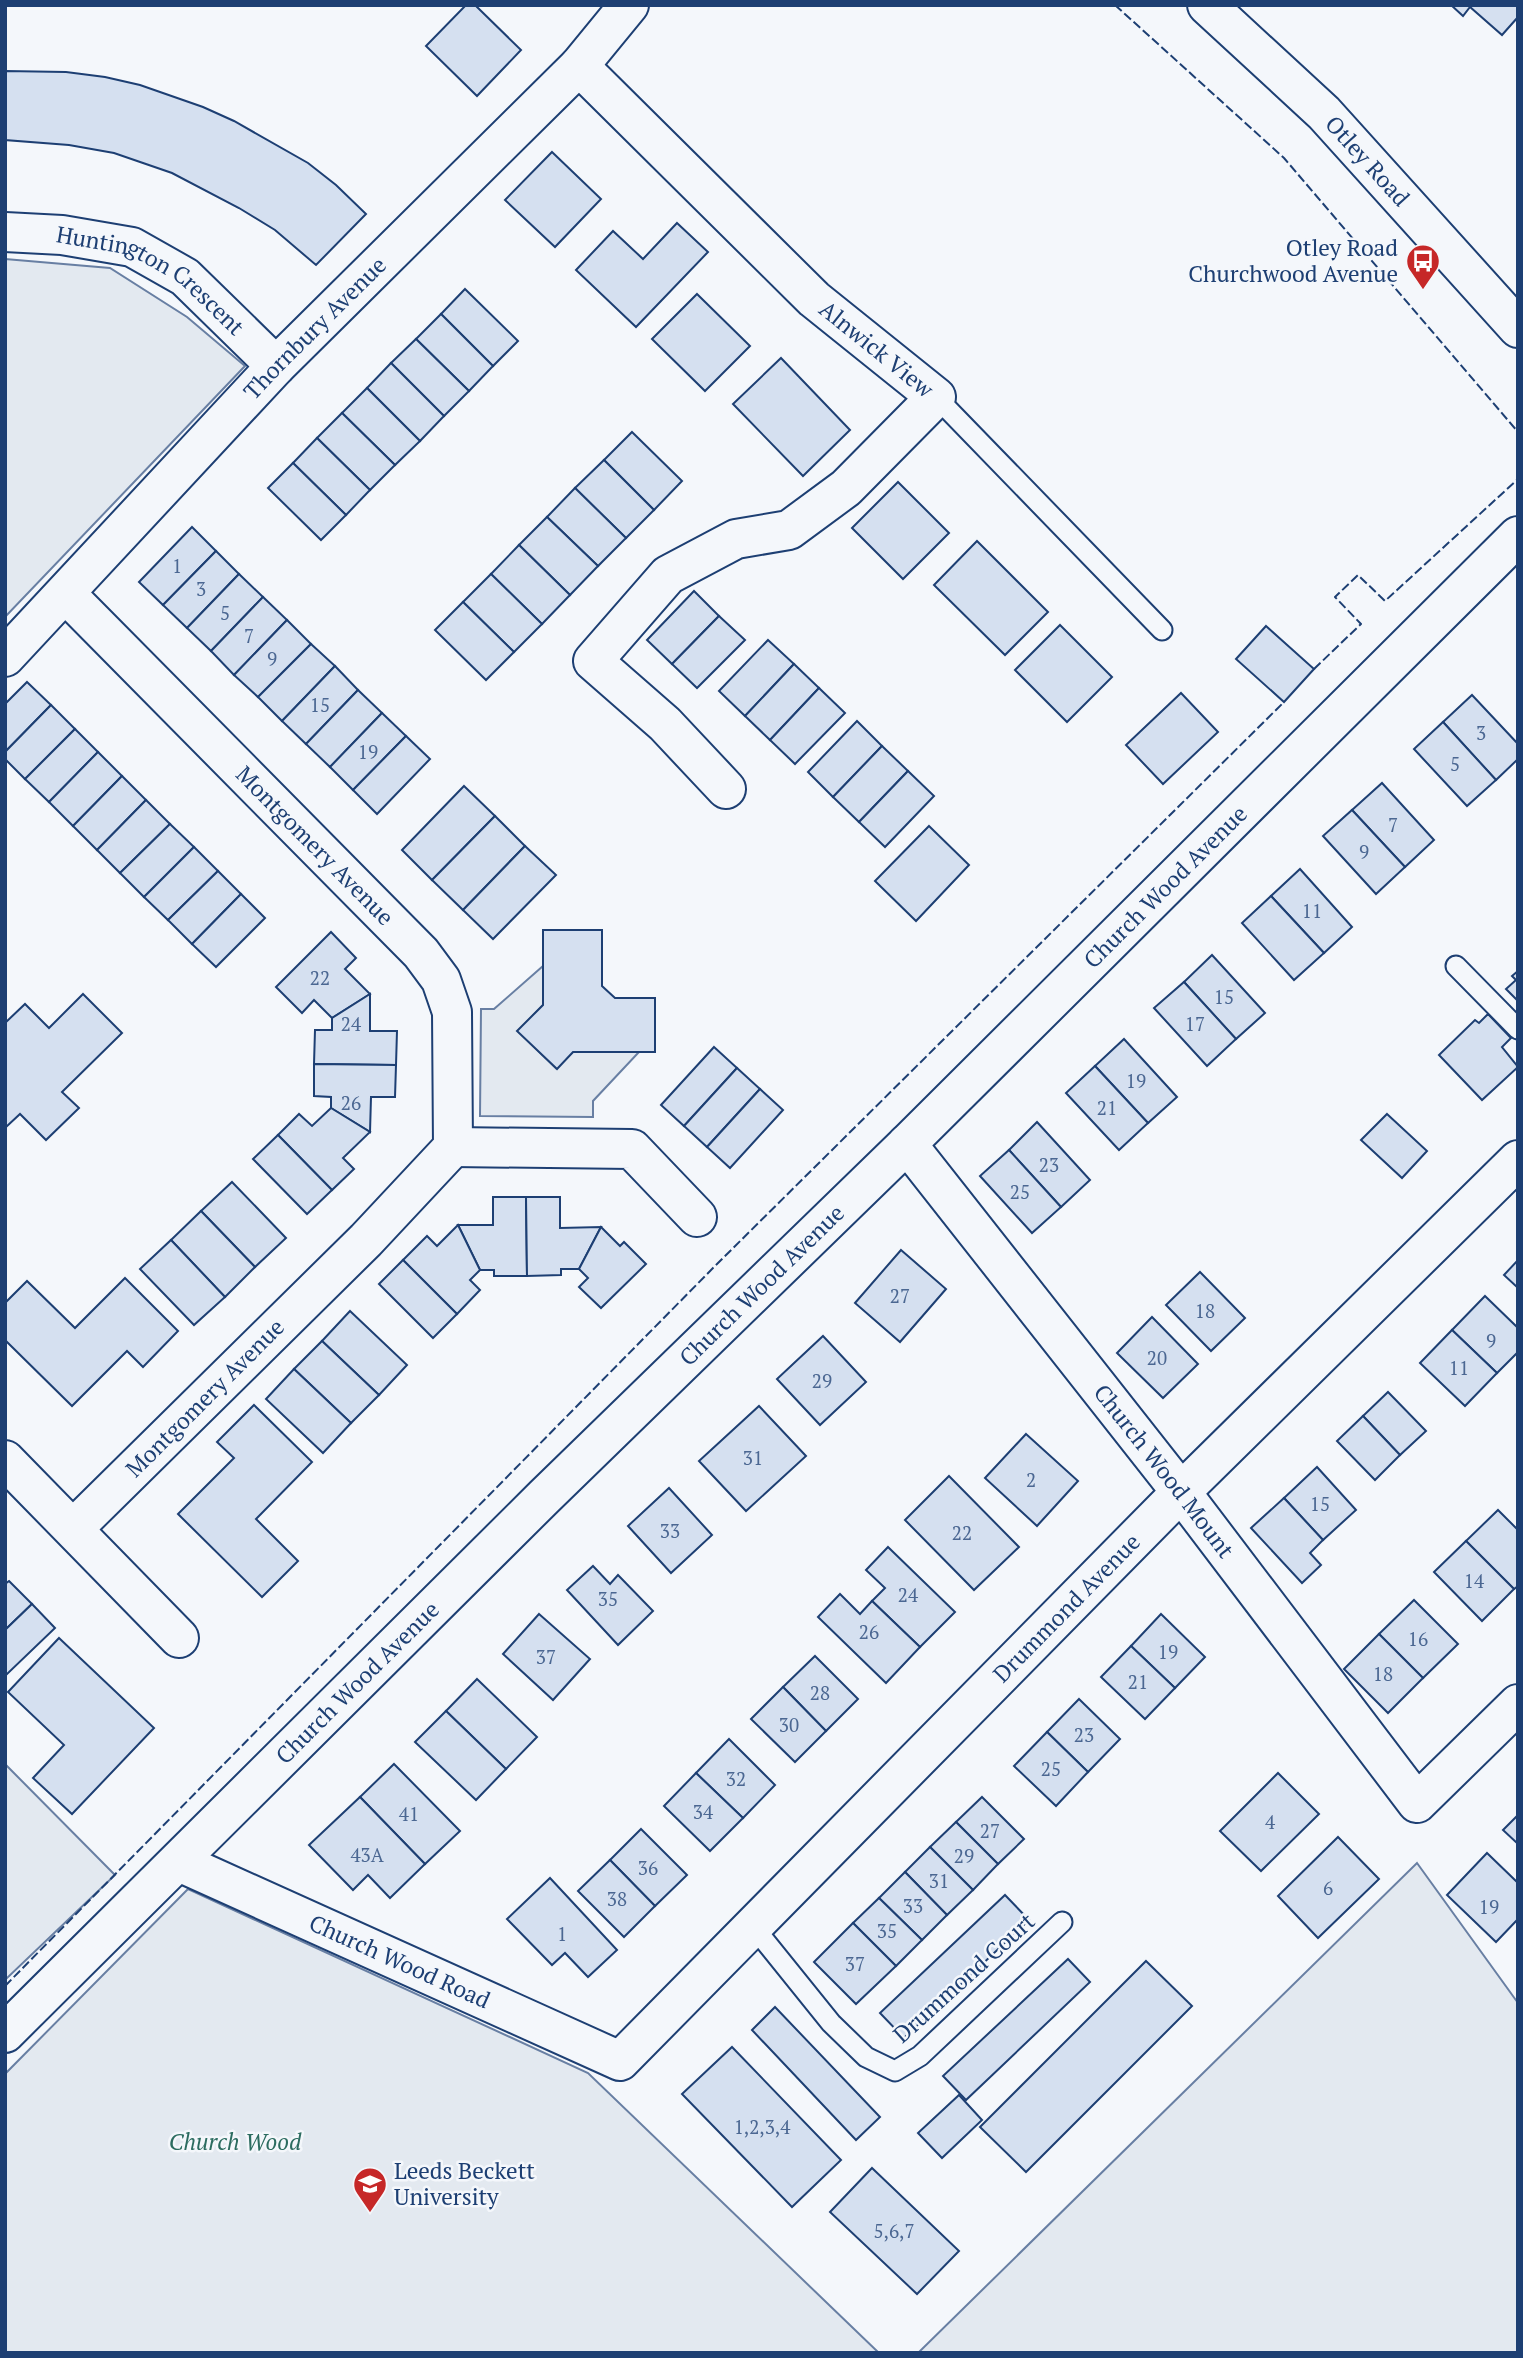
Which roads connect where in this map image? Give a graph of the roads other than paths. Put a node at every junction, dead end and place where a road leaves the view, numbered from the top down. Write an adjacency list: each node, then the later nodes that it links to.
1 (629, 5): 3 (main road, Thornbury Avenue)
2 (1207, 5): 5 (main road, Otley Road)
3 (579, 66): 6 (main road, Thornbury Avenue); 7 (main road, Alnwick View)
4 (5, 232): 6 (main road, Huntington Crescent)
5 (1518, 328)
6 (276, 366): 9 (main road, Thornbury Avenue)
7 (936, 397): 10 (lane); 12 (main road, Alnwick View)
8 (1518, 536): 15 (main road, Church Wood Avenue)
9 (66, 594): 11 (main road, Thornbury Avenue); 16 (main road, Montgomery Avenue)
10 (1162, 630)
11 (5, 657)
12 (726, 789)
13 (1456, 967): 14 (lane)
14 (1518, 1029)
15 (907, 1144): 20 (main road, Church Wood Mount); 24 (main road, Church Wood Avenue)
16 (453, 1147): 18 (main road); 21 (main road, Montgomery Avenue)
17 (1518, 1160): 20 (main road, Drummond Avenue)
18 (697, 1217)
19 (5, 1460): 21 (main road)
20 (1181, 1492): 23 (main road, Church Wood Mount); 26 (main road, Drummond Avenue)
21 (74, 1528): 22 (main road)
22 (179, 1638)
23 (1518, 1704)
24 (178, 1862): 27 (main road, Church Wood Avenue); 28 (main road, Church Wood Road)
25 (1062, 1922): 26 (lane, Drummond Court)
26 (752, 1926): 28 (main road, Drummond Avenue)
27 (5, 2033)
28 (620, 2061)

